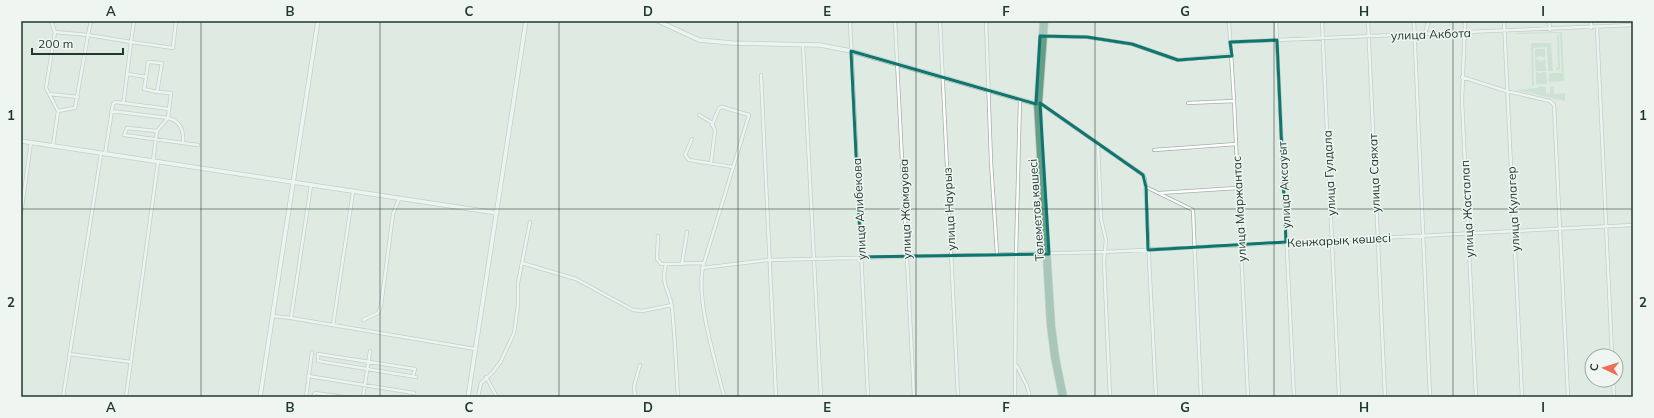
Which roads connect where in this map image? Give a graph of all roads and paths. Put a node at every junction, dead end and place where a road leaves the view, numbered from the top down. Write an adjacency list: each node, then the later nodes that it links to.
1 (51, 21): 28 (street)
2 (91, 21): 33 (street)
3 (134, 21): 38 (street)
4 (176, 21): 38 (street)
5 (318, 21): 81 (street)
6 (526, 21): 88 (street)
7 (658, 21): 40 (street)
8 (850, 21): 41 (street, улица Алибекова)
9 (895, 21): 43 (street, улица Жамауова)
10 (940, 21): 47 (street, улица Наурыз)
11 (986, 21): 49 (street)
12 (1042, 21): 34 (main road, Төлеметов көшесі)
13 (1046, 21): 34 (main road, Төлеметов көшесі)
14 (1228, 21): 39 (street, улица Маржантас)
15 (1276, 21): 37 (street, улица Аксауыт)
16 (1322, 21): 36 (street, улица Гулдала)
17 (1368, 21): 35 (street, улица Саяхат)
18 (1414, 21): 32 (street)
19 (1429, 21): 30 (street)
20 (1465, 21): 31 (street, улица Жасталап)
21 (1504, 21): 29 (street, улица Кулагер)
22 (1549, 21): 27 (street)
23 (1591, 21): 25 (street)
24 (1633, 25): 26 (street, улица Акбота)
25 (1591, 28): 26 (street, улица Акбота); 27 (street, улица Акбота)
26 (1597, 28): 92 (street)
27 (1550, 30): 29 (street, улица Акбота)
28 (55, 32): 33 (street); 52 (street)
29 (1504, 32): 31 (street, улица Акбота); 50 (street, улица Кулагер)
30 (1425, 33): 31 (street, улица Акбота); 32 (street, улица Акбота)
31 (1466, 33): 48 (street, улица Жасталап)
32 (1415, 34): 35 (street, улица Акбота); 98 (street)
33 (88, 36): 38 (street); 53 (street)
34 (1043, 36): 42 (street); 58 (main road, Төлеметов көшесі)
35 (1369, 36): 36 (street, улица Акбота); 99 (street, улица Саяхат)
36 (1323, 38): 37 (street, улица Акбота); 100 (street, улица Гулдала)
37 (1277, 40): 39 (street, улица Акбота); 101 (street, улица Аксауыт)
38 (131, 42): 44 (street)
39 (1230, 42): 42 (street, улица Маржантас)
40 (802, 45): 41 (street); 112 (street)
41 (851, 51): 43 (street); 111 (street, улица Алибекова)
42 (1232, 55): 55 (street, улица Маржантас)
43 (898, 66): 47 (street); 110 (street, улица Жамауова)
44 (128, 74): 46 (street); 56 (street)
45 (761, 75): 113 (street)
46 (146, 76): 51 (street); 51 (street)
47 (942, 77): 49 (street); 109 (street, улица Наурыз)
48 (1462, 77): 50 (street); 96 (street, улица Жасталап)
49 (989, 90): 54 (street); 106 (street)
50 (1506, 91): 93 (street); 94 (street, улица Кулагер)
51 (157, 92): 59 (street)
52 (49, 94): 53 (street); 60 (street)
53 (78, 97): 60 (street)
54 (1020, 100): 58 (street); 107 (street)
55 (1234, 100): 57 (street); 71 (street, улица Маржантас)
56 (123, 102): 59 (street); 61 (street)
57 (1188, 102)
58 (1038, 104): 73 (street); 108 (main road, Төлеметов көшесі)
59 (169, 109): 63 (street)
60 (58, 111): 74 (street)
61 (111, 111): 63 (street); 76 (street)
62 (699, 116): 64 (street)
63 (168, 118): 65 (street); 70 (street)
64 (712, 125): 79 (street); 80 (street)
65 (157, 131): 67 (street); 67 (street)
66 (692, 139): 79 (street)
67 (155, 140): 70 (street); 77 (street)
68 (21, 141): 69 (street)
69 (31, 142): 74 (street); 89 (street)
70 (183, 144): 72 (street)
71 (1236, 144): 75 (street); 84 (street, улица Маржантас)
72 (198, 145)
73 (1098, 145): 83 (street); 105 (street)
74 (53, 146): 76 (street)
75 (1154, 150)
76 (103, 154): 77 (street); 128 (street)
77 (153, 161): 78 (street)
78 (158, 162): 81 (street); 129 (street)
79 (711, 163): 80 (street)
80 (733, 167): 115 (street)
81 (293, 182): 82 (street); 120 (street)
82 (311, 185): 85 (street); 121 (street)
83 (1146, 187): 86 (street); 104 (street)
84 (1237, 188): 86 (street); 102 (street, улица Маржантас)
85 (353, 192): 87 (street); 123 (street)
86 (1159, 193): 103 (street)
87 (398, 199): 88 (street); 122 (street)
88 (497, 213): 125 (street)
89 (21, 214)
90 (530, 222): 114 (street)
91 (1633, 225): 92 (street, Кенжарық көшесі)
92 (1605, 226): 93 (street, Кенжарық көшесі); 124 (street)
93 (1559, 228): 94 (street, Кенжарық көшесі); 170 (street)
94 (1514, 230): 96 (street, Кенжарық көшесі); 169 (street, улица Кулагер)
95 (687, 232): 117 (street)
96 (1468, 233): 98 (street, Кенжарық көшесі); 168 (street, улица Жасталап)
97 (658, 236): 116 (street)
98 (1423, 236): 99 (street, Кенжарық көшесі); 167 (street)
99 (1377, 238): 100 (street, Кенжарық көшесі); 166 (street, улица Саяхат)
100 (1332, 240): 101 (street, Кенжарық көшесі); 165 (street, улица Гулдала)
101 (1286, 242): 102 (street, Кенжарық көшесі); 164 (street, улица Аксауыт)
102 (1240, 245): 103 (street, Кенжарық көшесі); 163 (street, улица Маржантас)
103 (1194, 247): 104 (street, Кенжарық көшесі); 162 (street)
104 (1148, 250): 105 (street, Кенжарық көшесі); 161 (street)
105 (1104, 252): 108 (street, Кенжарық көшесі); 160 (street)
106 (997, 254): 107 (street, Кенжарық көшесі); 109 (street, Кенжарық көшесі)
107 (1016, 254): 108 (street, Кенжарық көшесі); 132 (street)
108 (1047, 254): 158 (main road, Төлеметов көшесі); 159 (main road, Төлеметов көшесі)
109 (951, 255): 110 (street, Кенжарық көшесі); 155 (street, улица Наурыз)
110 (906, 256): 111 (street, Кенжарық көшесі); 154 (street, улица Жамауова)
111 (861, 257): 112 (street, Кенжарық көшесі); 153 (street, улица Алибекова)
112 (814, 259): 113 (street, Кенжарық көшесі); 152 (street)
113 (768, 260): 118 (street, Кенжарық көшесі); 151 (street)
114 (522, 263): 119 (street); 135 (street)
115 (704, 263): 117 (street); 118 (street)
116 (666, 264): 117 (street); 119 (street)
117 (682, 264)
118 (702, 268): 150 (street)
119 (672, 306): 149 (street)
120 (273, 316): 121 (street); 140 (street)
121 (291, 318): 123 (street)
122 (363, 320)
123 (333, 325): 125 (street)
124 (1612, 348)
125 (475, 349): 145 (street)
126 (370, 351): 130 (street)
127 (312, 352): 134 (street)
128 (69, 354): 129 (street); 138 (street)
129 (130, 362): 139 (street)
130 (368, 362): 133 (street); 133 (street); 133 (street)
131 (640, 365): 148 (street)
132 (1016, 365): 156 (street); 157 (street)
133 (367, 369): 136 (street)
134 (308, 376): 136 (street); 141 (street)
135 (486, 378): 146 (street); 147 (street)
136 (365, 385): 137 (street); 144 (street)
137 (414, 393)
138 (62, 397)
139 (126, 397)
140 (260, 397)
141 (306, 397)
142 (313, 397): 143 (street)
143 (344, 397)
144 (363, 397)
145 (468, 397)
146 (478, 397)
147 (497, 397)
148 (635, 397)
149 (678, 397)
150 (724, 397)
151 (776, 397)
152 (821, 397)
153 (868, 397)
154 (914, 397)
155 (958, 397)
156 (1015, 397)
157 (1030, 397)
158 (1061, 397)
159 (1065, 397)
160 (1110, 397)
161 (1156, 397)
162 (1201, 397)
163 (1248, 397)
164 (1294, 397)
165 (1339, 397)
166 (1385, 397)
167 (1430, 397)
168 (1476, 397)
169 (1522, 397)
170 (1568, 397)

